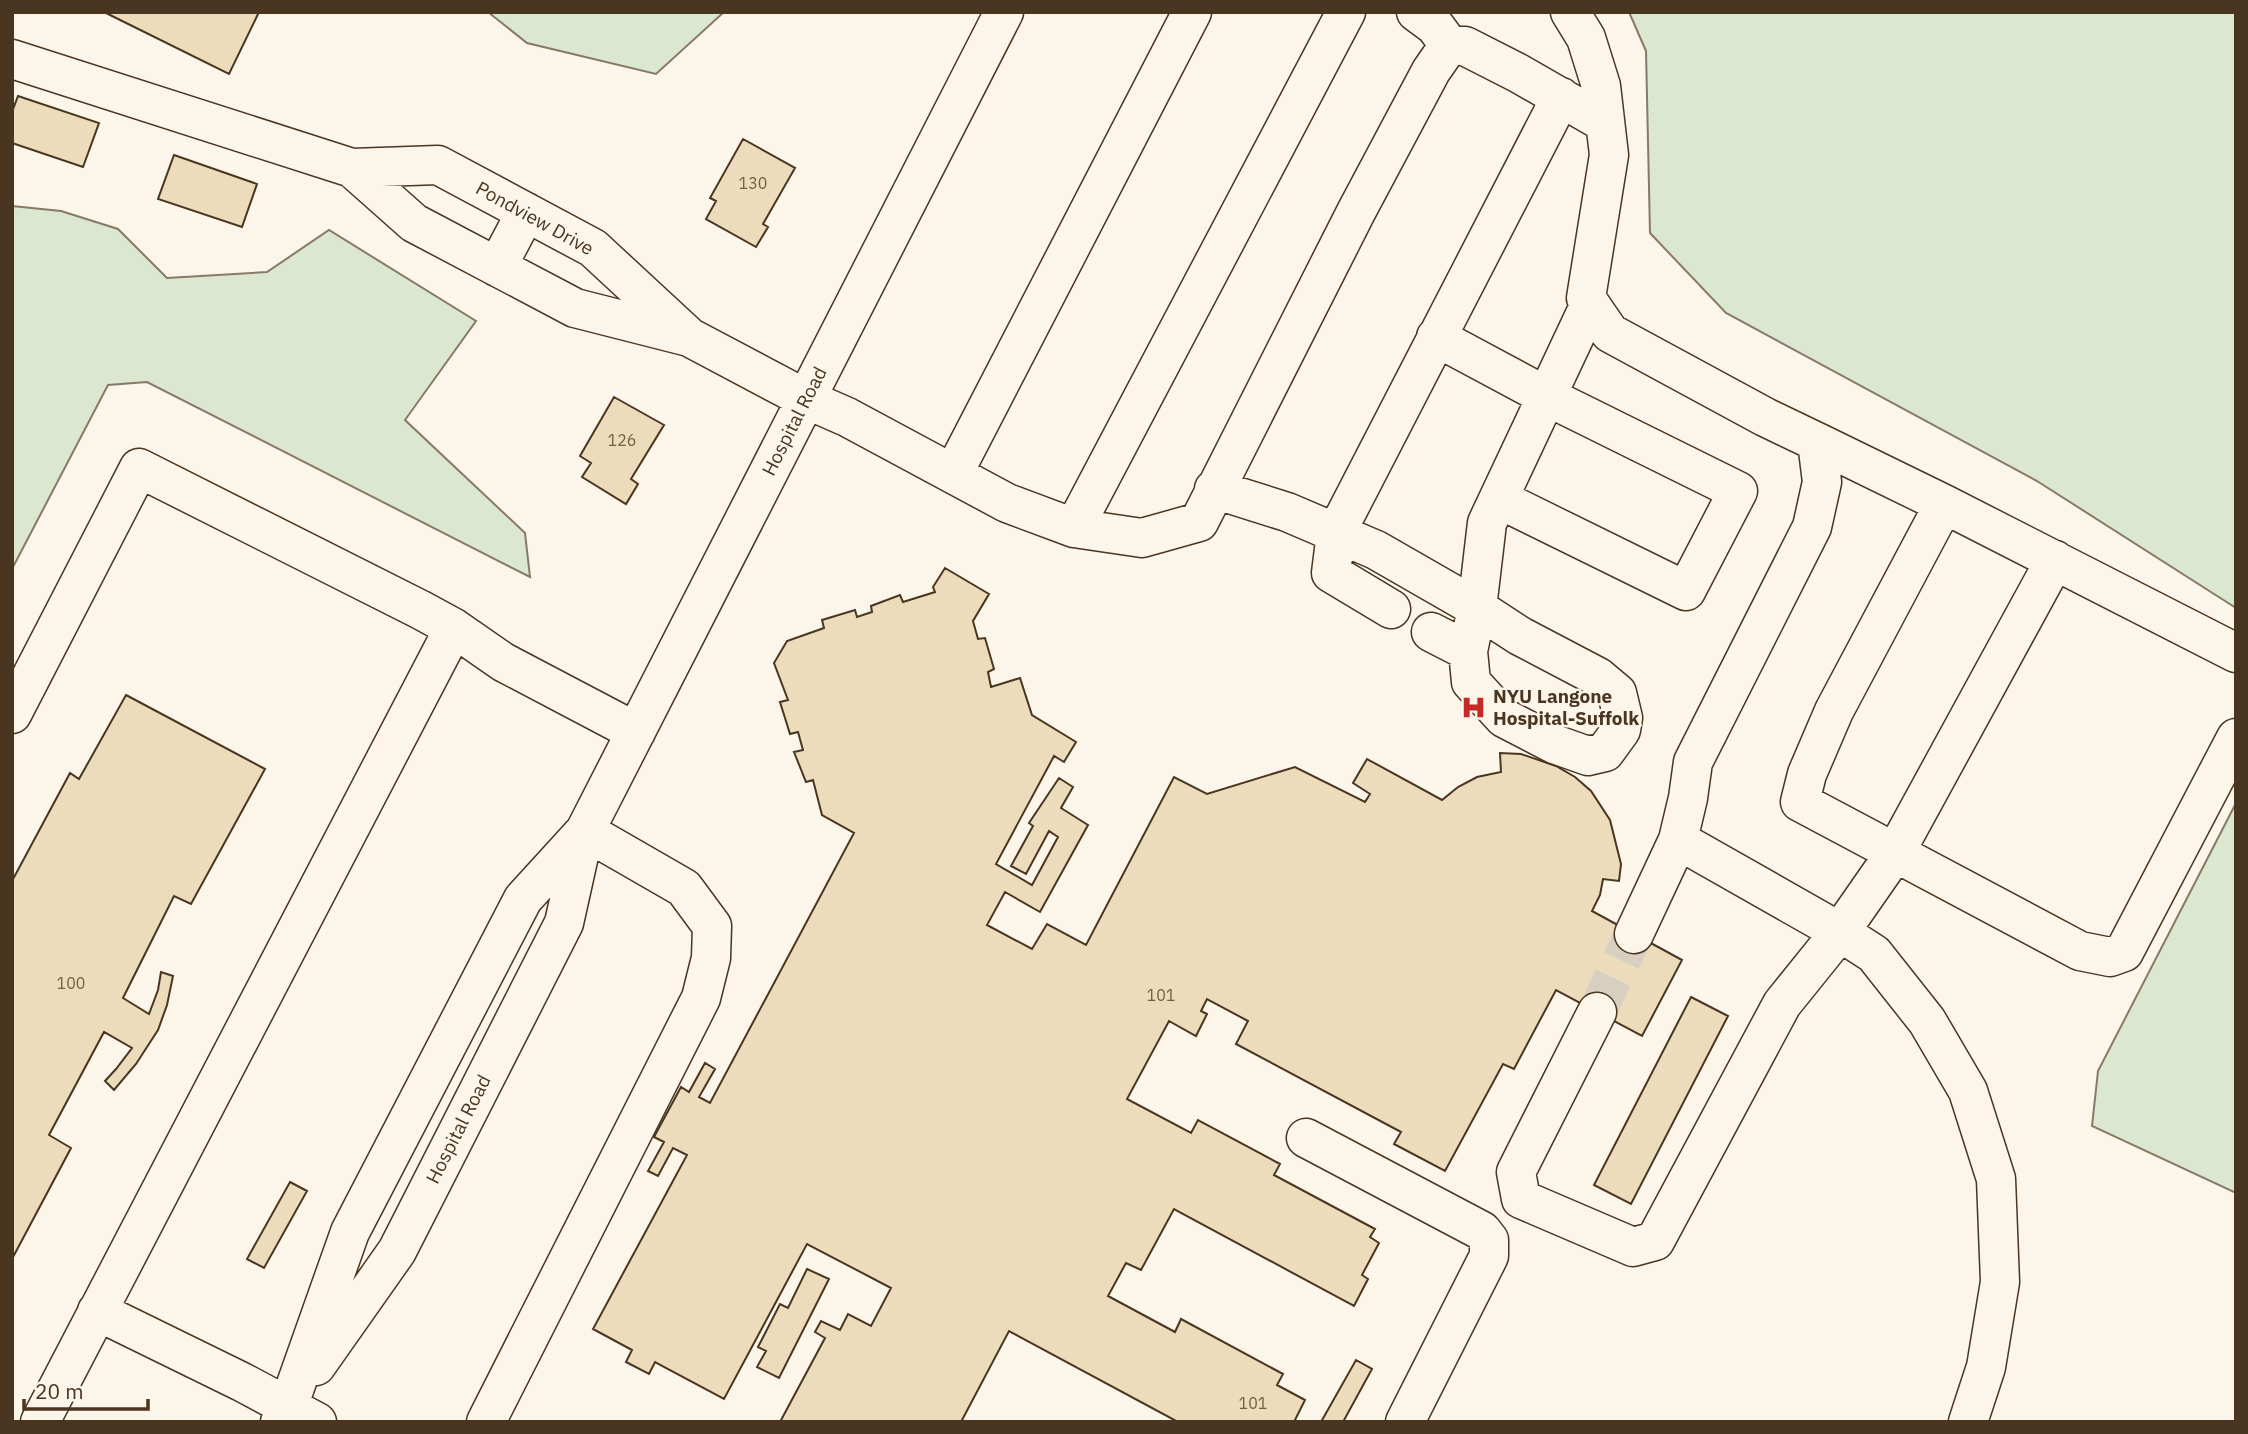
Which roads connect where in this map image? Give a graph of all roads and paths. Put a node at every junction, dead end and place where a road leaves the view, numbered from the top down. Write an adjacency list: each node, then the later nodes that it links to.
1 (1004, 12): 17 (street, Hospital Road)
2 (1192, 12): 19 (street)
3 (1346, 12): 23 (street)
4 (1416, 12): 6 (street)
5 (1570, 12): 9 (street)
6 (1449, 45): 8 (street); 20 (street, Pondview Drive)
7 (12, 58): 10 (street, Pondview Drive)
8 (1561, 97): 9 (street); 15 (street)
9 (1605, 123): 13 (street)
10 (352, 168): 11 (street, Pondview Drive); 12 (street, Pondview Drive)
11 (526, 212): 12 (street); 14 (street, Pondview Drive)
12 (497, 267): 14 (street, Pondview Drive)
13 (1590, 304): 16 (street); 18 (street)
14 (689, 337): 17 (street, Pondview Drive)
15 (1436, 337): 16 (street); 24 (street)
16 (1546, 396): 21 (street); 21 (street)
17 (806, 399): 19 (street, Pondview Drive); 33 (street, Hospital Road)
18 (1816, 442): 22 (street); 36 (street)
19 (953, 474): 23 (street, Pondview Drive)
20 (1214, 489): 23 (street, Pondview Drive); 24 (street)
21 (1499, 499): 26 (street)
22 (1944, 504): 25 (street); 37 (street)
23 (1074, 528)
24 (1336, 533): 26 (street); 27 (street)
25 (2055, 560): 31 (street); 37 (street)
26 (1477, 607): 30 (street); 30 (street)
27 (1391, 609)
28 (453, 628): 32 (street); 33 (street); 42 (street)
29 (1430, 632): 30 (street)
30 (1468, 651)
31 (2236, 653)
32 (12, 714)
33 (636, 732): 35 (street, Hospital Road)
34 (2236, 738): 37 (street)
35 (585, 831): 43 (street, Hospital Road); 43 (street, Hospital Road); 45 (street)
36 (1678, 840): 38 (street); 39 (street)
37 (1895, 853): 38 (street)
38 (1840, 932): 40 (street); 47 (street)
39 (1634, 934)
40 (1597, 1012)
41 (1306, 1138): 46 (street)
42 (96, 1311): 43 (street); 44 (street)
43 (295, 1417)
44 (40, 1422)
45 (486, 1422)
46 (1405, 1422)
47 (1968, 1422)

